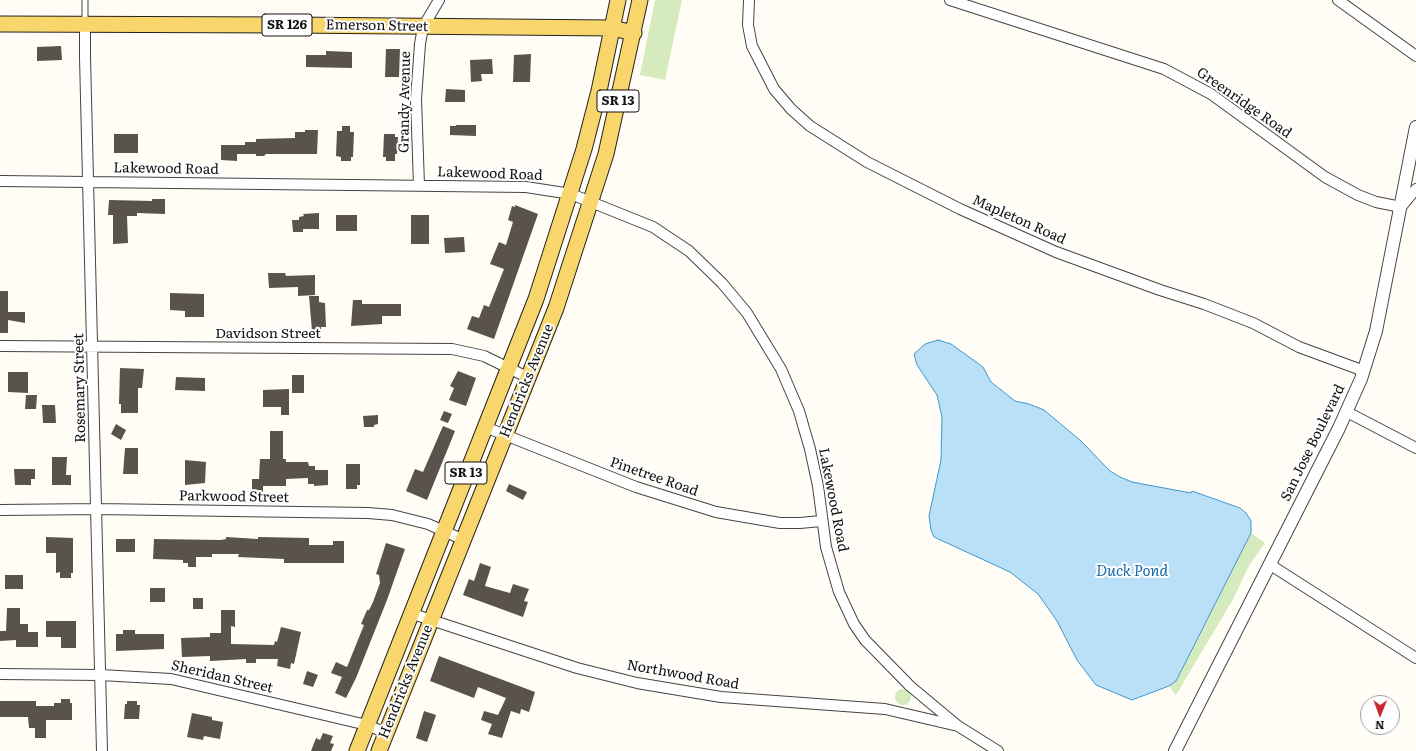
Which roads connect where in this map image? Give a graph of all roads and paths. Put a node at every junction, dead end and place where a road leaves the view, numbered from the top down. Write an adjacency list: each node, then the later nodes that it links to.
1 (85, 0): 10 (lane)
2 (439, 0): 11 (street, Grandy Avenue)
3 (618, 0): 13 (main road, Hendricks Avenue / SR 13)
4 (635, 0): 12 (main road)
5 (640, 0): 12 (main road, Hendricks Avenue / SR 13)
6 (749, 0): 26 (street, Mapleton Road)
7 (950, 0): 22 (street, Greenridge Road)
8 (1338, 0): 14 (street)
9 (0, 24): 10 (main road, Emerson Street / SR 126)
10 (85, 25): 11 (main road, Emerson Street / SR 126); 17 (street, Rosemary Street)
11 (423, 27): 13 (main road, Emerson Street / SR 126); 18 (street, Grandy Avenue)
12 (636, 27): 13 (main road, Emerson Street / SR 126); 21 (main road, Hendricks Avenue / SR 13)
13 (612, 28): 20 (main road, Hendricks Avenue / SR 13)
14 (1416, 56)
15 (1416, 127): 22 (street, San Jose Boulevard)
16 (0, 182): 17 (street, Lakewood Road)
17 (89, 182): 18 (street, Lakewood Road); 24 (street, Rosemary Street)
18 (419, 185): 20 (street, Lakewood Road)
19 (1416, 188): 22 (street)
20 (571, 194): 21 (street, Lakewood Road); 25 (main road, Hendricks Avenue / SR 13)
21 (592, 201): 27 (main road, Hendricks Avenue / SR 13); 34 (street, Lakewood Road)
22 (1401, 207): 26 (street, San Jose Boulevard)
23 (0, 346): 24 (street, Davidson Street)
24 (93, 346): 25 (street, Davidson Street); 33 (street, Rosemary Street)
25 (510, 368): 27 (street, Davidson Street); 29 (main road, Hendricks Avenue / SR 13)
26 (1364, 371): 28 (street, San Jose Boulevard)
27 (529, 378): 30 (main road, Hendricks Avenue / SR 13)
28 (1347, 412): 31 (street); 37 (street, San Jose Boulevard)
29 (485, 427): 30 (street, Pinetree Road); 35 (main road, Hendricks Avenue / SR 13)
30 (505, 435): 34 (street, Pinetree Road); 36 (main road, Hendricks Avenue / SR 13)
31 (1416, 448)
32 (0, 510): 33 (street, Parkwood Street)
33 (97, 510): 35 (street, Parkwood Street); 42 (street, Rosemary Street)
34 (821, 521): 44 (street, Lakewood Road)
35 (443, 531): 36 (street, Parkwood Street); 38 (main road, Hendricks Avenue / SR 13)
36 (464, 540): 39 (main road, Hendricks Avenue / SR 13)
37 (1270, 564): 40 (street); 50 (street, San Jose Boulevard)
38 (410, 613): 39 (street, Northwood Road); 43 (main road, Hendricks Avenue / SR 13)
39 (431, 620): 44 (street, Northwood Road); 45 (main road, Hendricks Avenue / SR 13)
40 (1416, 658)
41 (0, 674): 42 (street, Sheridan Street)
42 (101, 675): 43 (street, Sheridan Street); 46 (street, Rosemary Street)
43 (367, 725): 45 (street, Sheridan Street); 47 (main road, Hendricks Avenue / SR 13)
44 (958, 726): 49 (street, Lakewood Road)
45 (386, 733): 48 (main road, Hendricks Avenue / SR 13)
46 (102, 751)
47 (357, 751)
48 (379, 751)
49 (998, 751)
50 (1175, 751)

